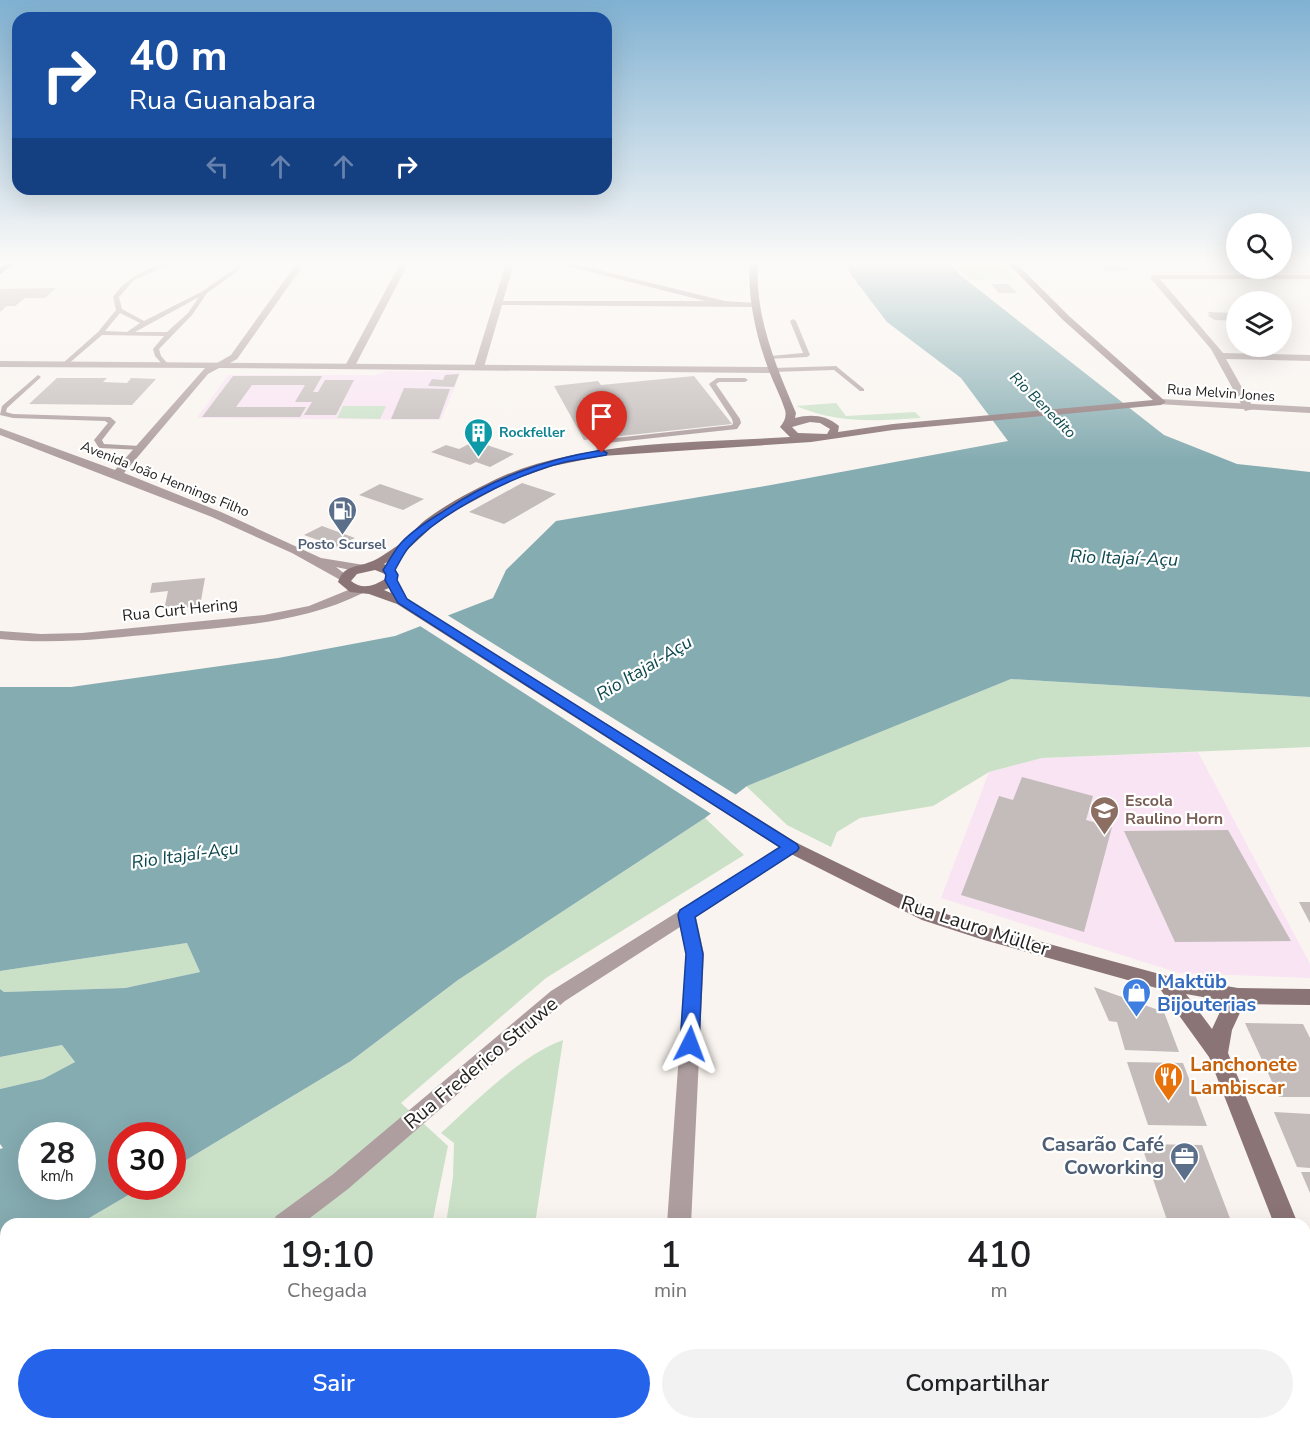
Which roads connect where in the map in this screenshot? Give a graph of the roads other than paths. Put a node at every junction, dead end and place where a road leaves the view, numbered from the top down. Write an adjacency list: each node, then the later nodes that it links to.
1 (104, 327): 11 (lane)
2 (138, 327): 12 (lane)
3 (177, 327): 13 (lane)
4 (256, 327): 20 (street)
5 (371, 327): 21 (street)
6 (491, 327): 22 (street)
7 (762, 327): 15 (main road)
8 (795, 327): 15 (lane)
9 (1076, 327): 27 (main road)
10 (1196, 327): 14 (street)
11 (99, 333): 12 (lane); 18 (lane)
12 (129, 333): 13 (lane)
13 (169, 334): 19 (lane)
14 (1220, 356): 16 (street); 29 (street)
15 (770, 358): 23 (main road)
16 (1310, 358)
17 (0, 364): 18 (street)
18 (64, 364): 19 (street)
19 (165, 364): 20 (street)
20 (219, 365): 21 (street); 38 (street)
21 (350, 366): 22 (street)
22 (479, 367): 23 (street)
23 (773, 370): 26 (lane); 28 (main road)
24 (38, 376): 38 (lane)
25 (745, 380): 39 (lane)
26 (862, 390)
27 (1161, 402): 29 (street, Rua Melvin Jones); 33 (main road, Rua Melvin Jones)
28 (789, 408): 31 (main road); 32 (main road)
29 (1249, 409): 30 (street, Rua Melvin Jones)
30 (1310, 410)
31 (822, 420): 32 (main road); 33 (main road); 35 (main road)
32 (788, 425): 36 (main road); 37 (main road)
33 (893, 427): 35 (main road)
34 (0, 432): 40 (street, Avenida João Hennings Filho)
35 (832, 435): 36 (main road)
36 (811, 438): 37 (main road)
37 (737, 443): 39 (main road)
38 (140, 448): 40 (street)
39 (602, 453): 41 (main road)
40 (118, 474): 42 (street, Avenida João Hennings Filho)
41 (403, 548): 43 (main road); 44 (main road)
42 (316, 560): 43 (street, Avenida João Hennings Filho); 45 (street, Avenida João Hennings Filho)
43 (367, 567): 44 (main road); 45 (main road)
44 (390, 575): 46 (main road); 47 (main road)
45 (344, 578): 46 (main road)
46 (365, 590): 47 (main road, Rua Lauro Müller); 48 (street, Rua Curt Hering)
47 (407, 604): 49 (main road, Rua Lauro Müller)
48 (0, 635)
49 (791, 848): 50 (street, Rua Frederico Struwe); 51 (main road, Rua Lauro Müller)
50 (686, 915): 55 (street, Rua Frederico Struwe); 56 (street)
51 (1167, 983): 52 (main road, Rua Lauro Müller); 54 (main road)
52 (1239, 996): 53 (main road, Rua Lauro Müller); 54 (main road)
53 (1310, 997)
54 (1218, 1053): 57 (main road)
55 (292, 1218)
56 (679, 1218)
57 (1284, 1218)

